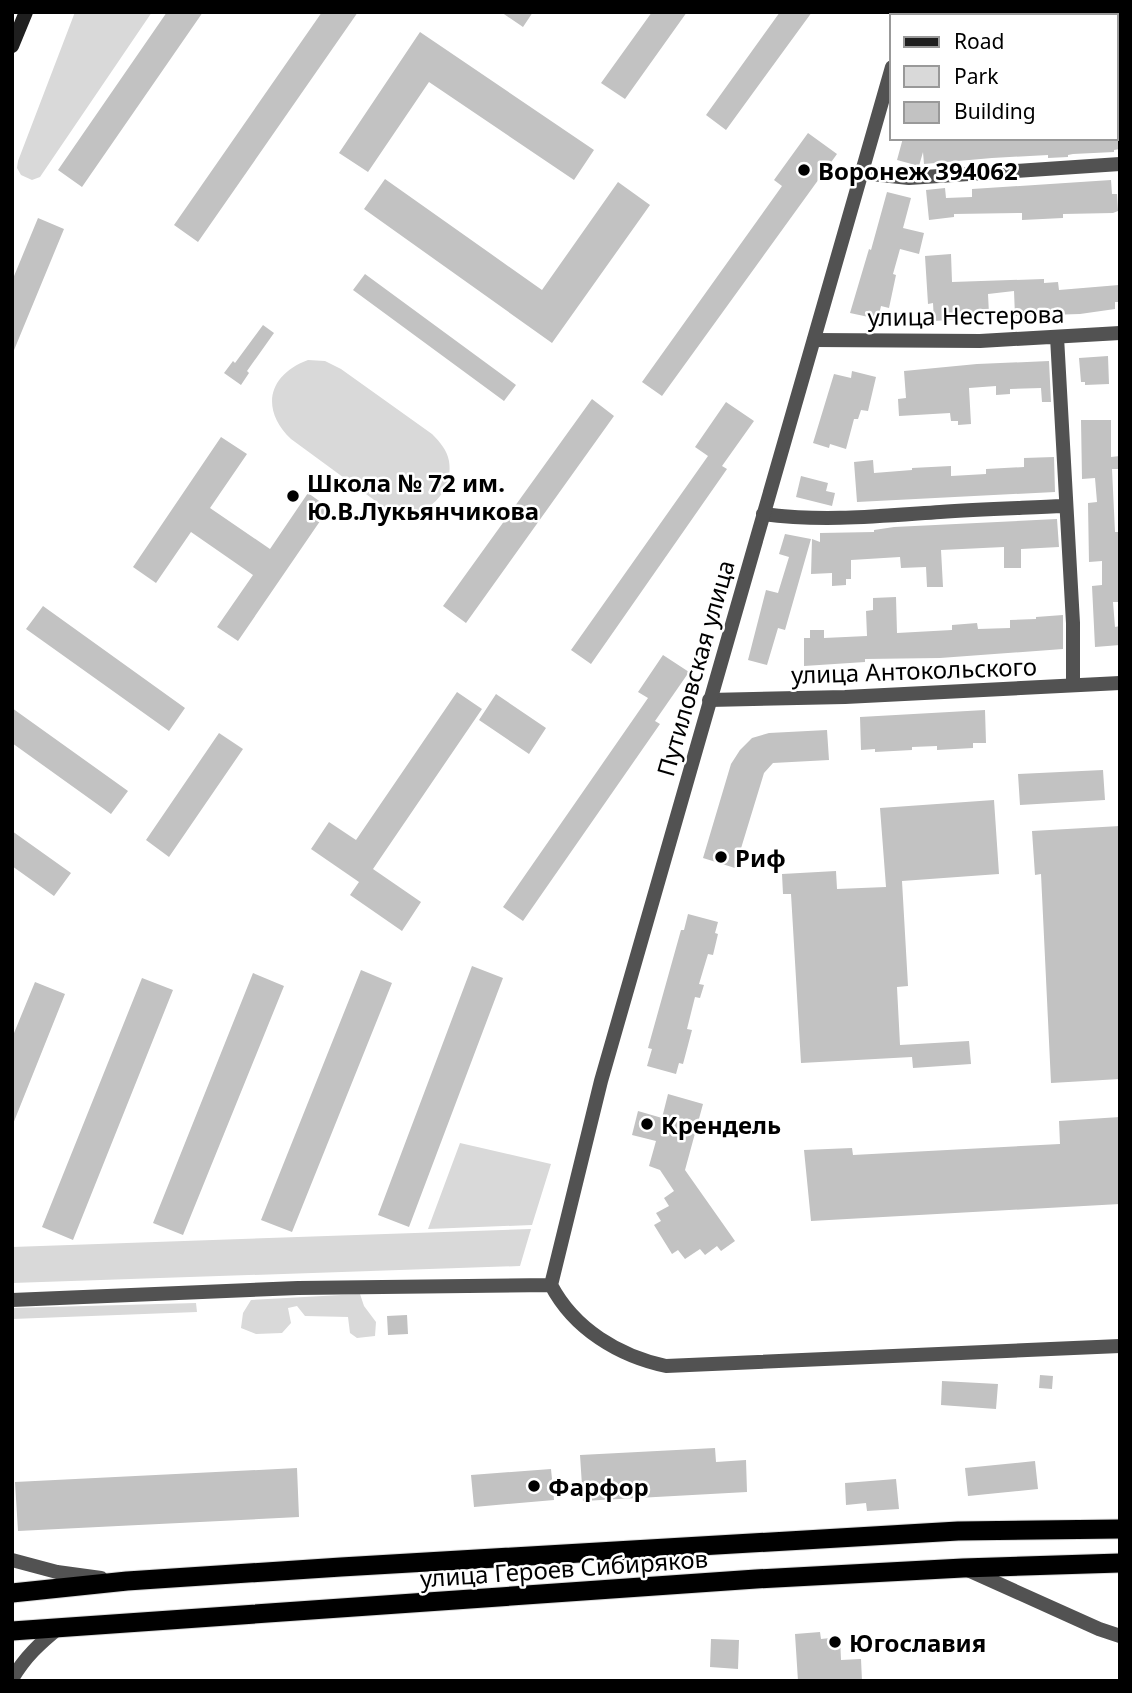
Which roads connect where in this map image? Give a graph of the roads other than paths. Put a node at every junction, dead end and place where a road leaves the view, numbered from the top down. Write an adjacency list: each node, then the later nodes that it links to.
1 (26, 12): 2 (main road)
2 (12, 46)
3 (890, 73): 5 (street, Путиловская улица)
4 (1120, 163): 5 (street)
5 (862, 173): 8 (street, Путиловская улица)
6 (1120, 333): 7 (street, улица Нестерова)
7 (1057, 337): 8 (street, улица Нестерова); 9 (street)
8 (814, 340): 10 (street, Путиловская улица)
9 (1065, 506): 10 (street); 12 (street)
10 (763, 514): 13 (street, Путиловская улица)
11 (1120, 683): 12 (street, улица Антокольского)
12 (1073, 685): 13 (street, улица Антокольского)
13 (709, 700): 14 (street, Путиловская улица)
14 (551, 1285): 15 (street); 16 (street)
15 (12, 1300)
16 (1120, 1346)
17 (1120, 1529): 21 (highway, улица Героев Сибиряков)
18 (12, 1560): 21 (street)
19 (1120, 1563): 20 (highway, улица Героев Сибиряков)
20 (963, 1568): 23 (highway, улица Героев Сибиряков); 25 (street)
21 (127, 1581): 22 (highway, улица Героев Сибиряков)
22 (12, 1593)
23 (60, 1627): 24 (highway, улица Героев Сибиряков); 26 (street)
24 (12, 1631)
25 (1120, 1636)
26 (12, 1679)

